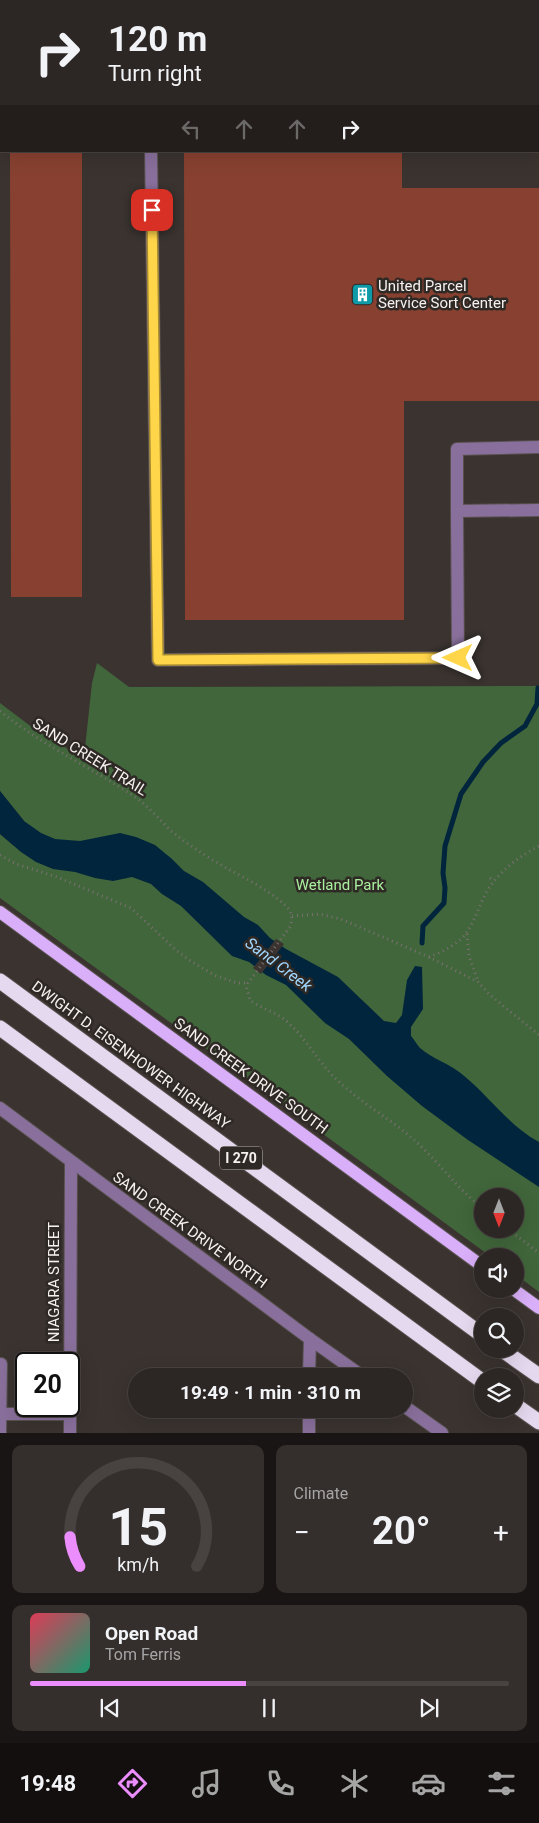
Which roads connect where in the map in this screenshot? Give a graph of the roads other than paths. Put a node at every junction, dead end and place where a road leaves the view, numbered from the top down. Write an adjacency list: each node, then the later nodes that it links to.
1 (151, 152): 4 (street)
2 (539, 447): 4 (street)
3 (539, 510): 4 (street)
4 (458, 511)
5 (0, 912): 10 (main road, SAND CREEK DRIVE SOUTH)
6 (0, 981): 13 (highway, DWIGHT D. EISENHOWER HIGHWAY / I 270)
7 (0, 1028): 20 (highway, I 270)
8 (0, 1108): 9 (street, SAND CREEK DRIVE NORTH)
9 (71, 1162): 14 (street, SAND CREEK DRIVE NORTH); 15 (street, NIAGARA STREET)
10 (474, 1260)
11 (524, 1297): 12 (main road)
12 (539, 1308)
13 (474, 1329)
14 (310, 1339): 18 (street); 19 (street, SAND CREEK DRIVE NORTH)
15 (70, 1352)
16 (514, 1358): 21 (highway)
17 (1, 1364): 24 (street)
18 (309, 1368)
19 (351, 1368)
20 (474, 1375)
21 (539, 1376)
22 (524, 1411): 29 (highway)
23 (413, 1412): 33 (street)
24 (0, 1414): 25 (street); 28 (street)
25 (15, 1414)
26 (70, 1417): 31 (street, NIAGARA STREET)
27 (309, 1418): 32 (street)
28 (0, 1421): 30 (street)
29 (539, 1422)
30 (0, 1433)
31 (70, 1433)
32 (309, 1433)
33 (442, 1433)

